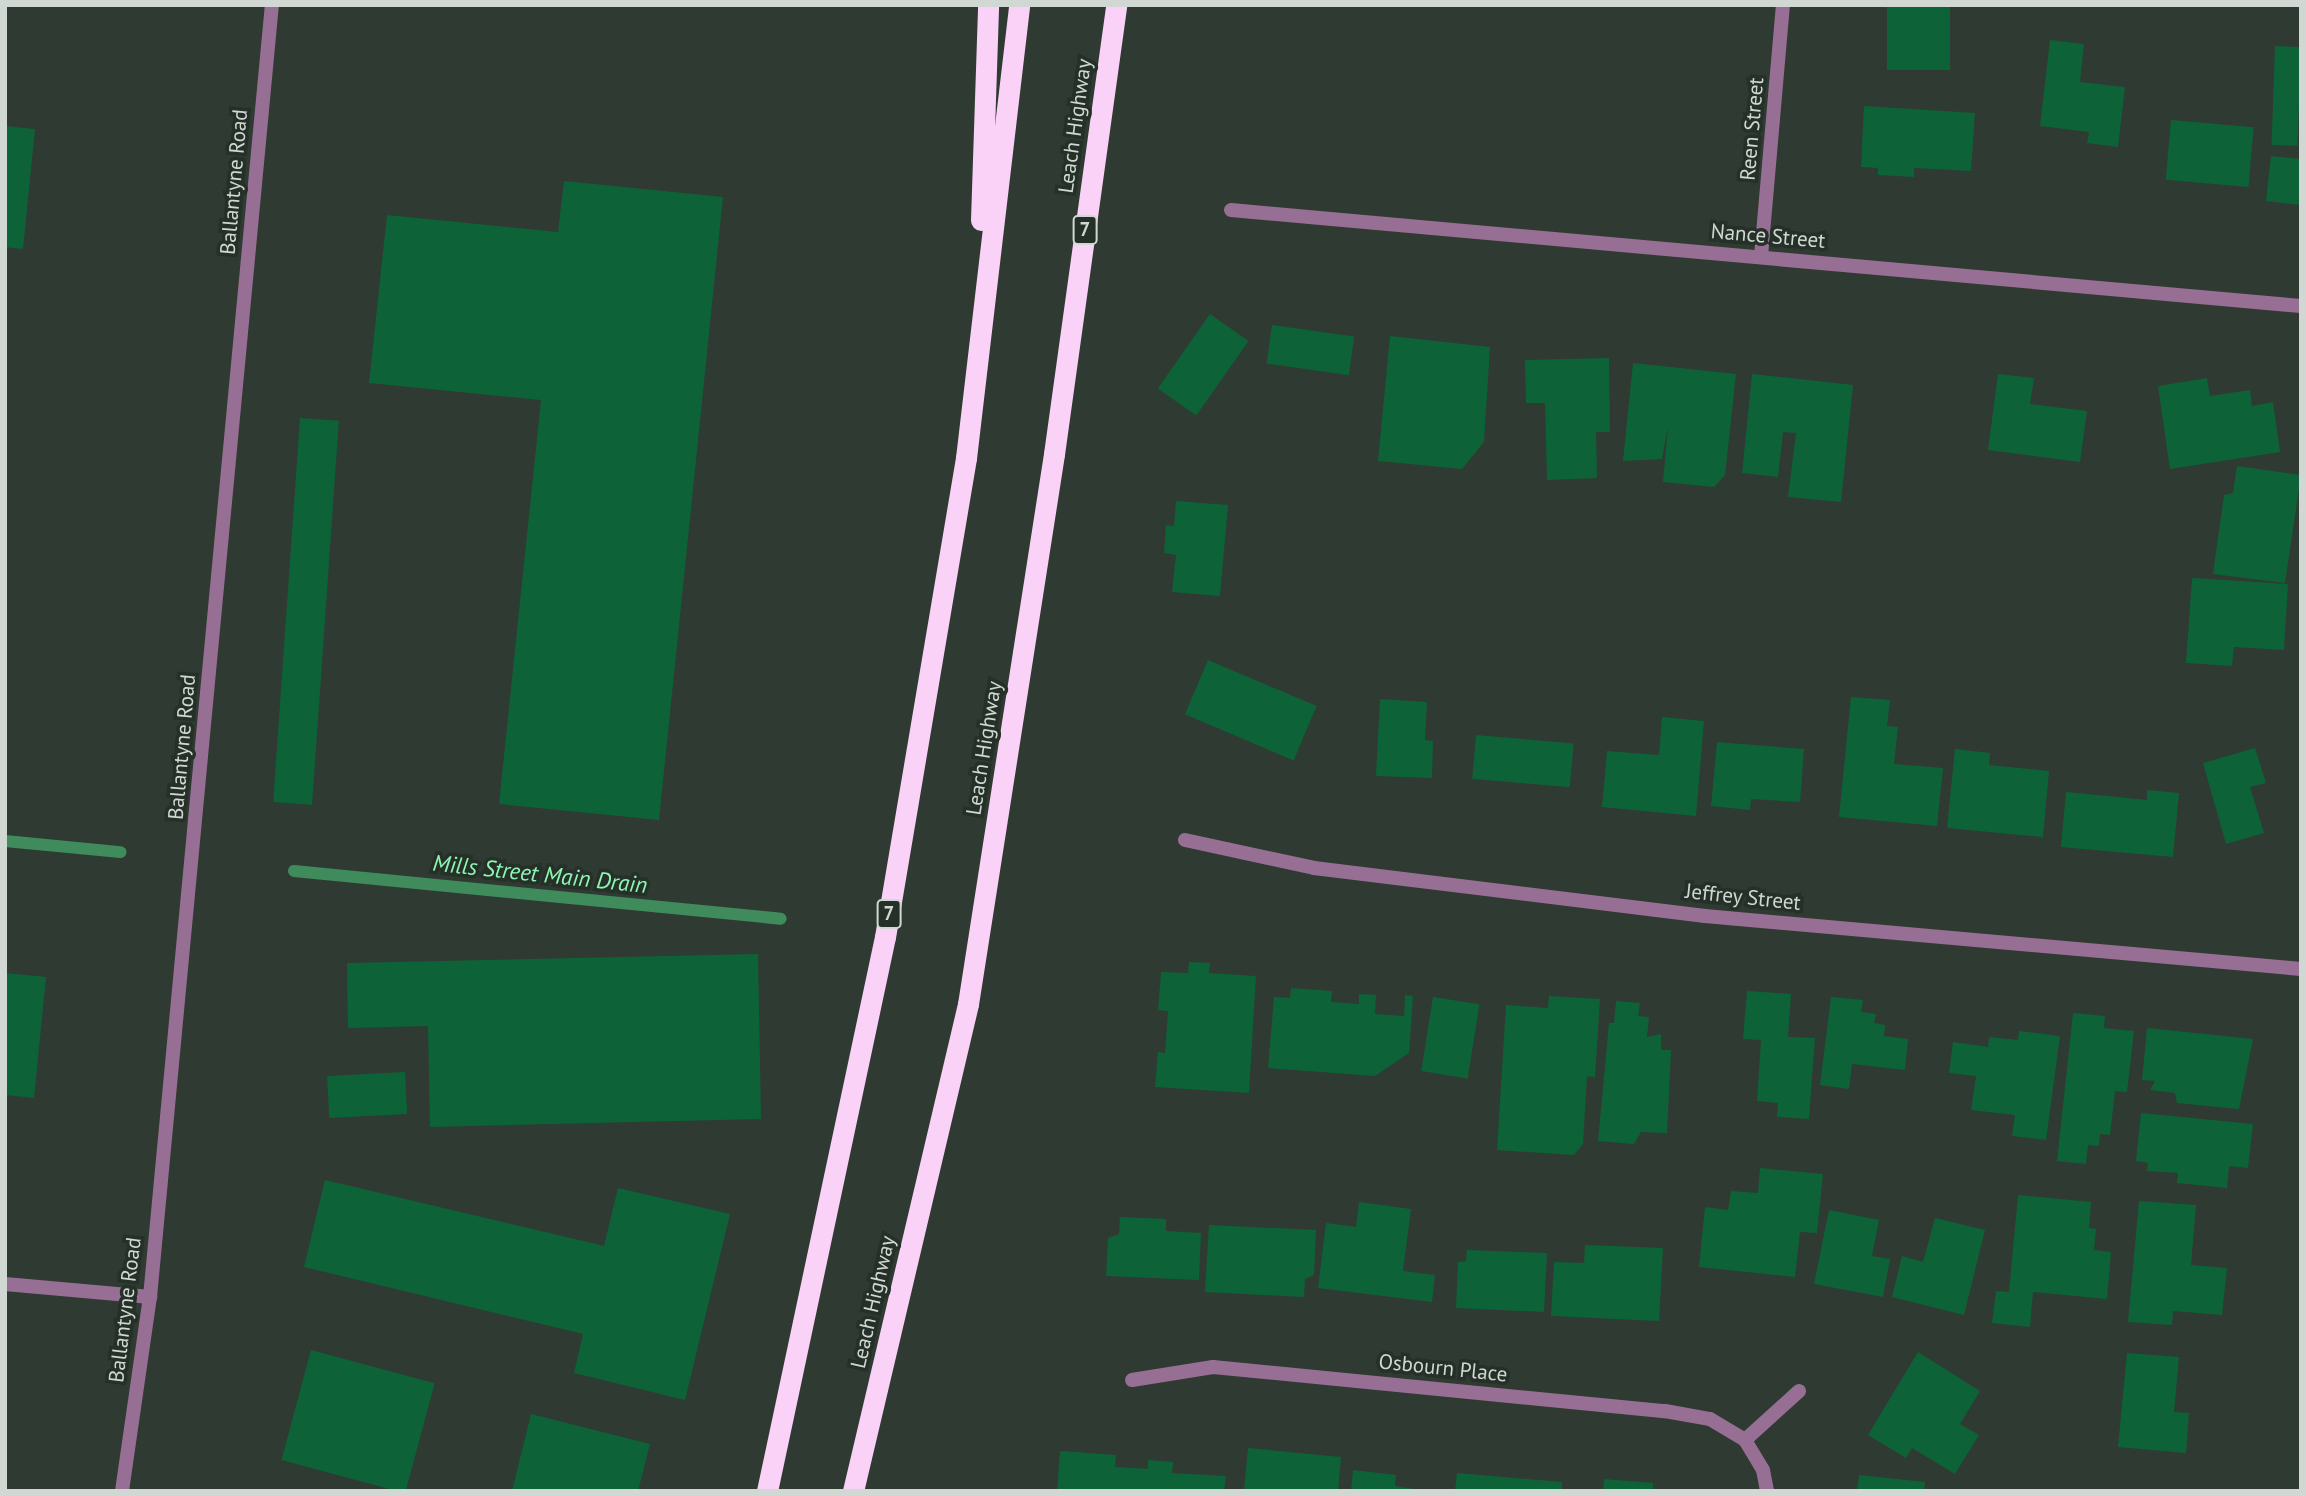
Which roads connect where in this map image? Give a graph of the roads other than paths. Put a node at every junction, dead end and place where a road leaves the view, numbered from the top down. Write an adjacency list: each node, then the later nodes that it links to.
1 (272, 5): 13 (street, Ballantyne Road)
2 (988, 5): 9 (highway)
3 (1019, 5): 9 (highway, 7)
4 (1116, 5): 19 (highway, Leach Highway / 7)
5 (1783, 5): 7 (street, Reen Street)
6 (1231, 211): 7 (street, Nance Street)
7 (1762, 256): 8 (street, Nance Street)
8 (2301, 306)
9 (977, 366): 18 (highway, 7)
10 (1185, 840): 11 (street, Jeffrey Street)
11 (2301, 969)
12 (5, 1284): 13 (street)
13 (150, 1297): 17 (street, Ballantyne Road)
14 (1132, 1380): 16 (street, Osbourn Place)
15 (1799, 1391): 16 (street)
16 (1745, 1440): 20 (street)
17 (122, 1491)
18 (767, 1491)
19 (853, 1491)
20 (1767, 1491)

